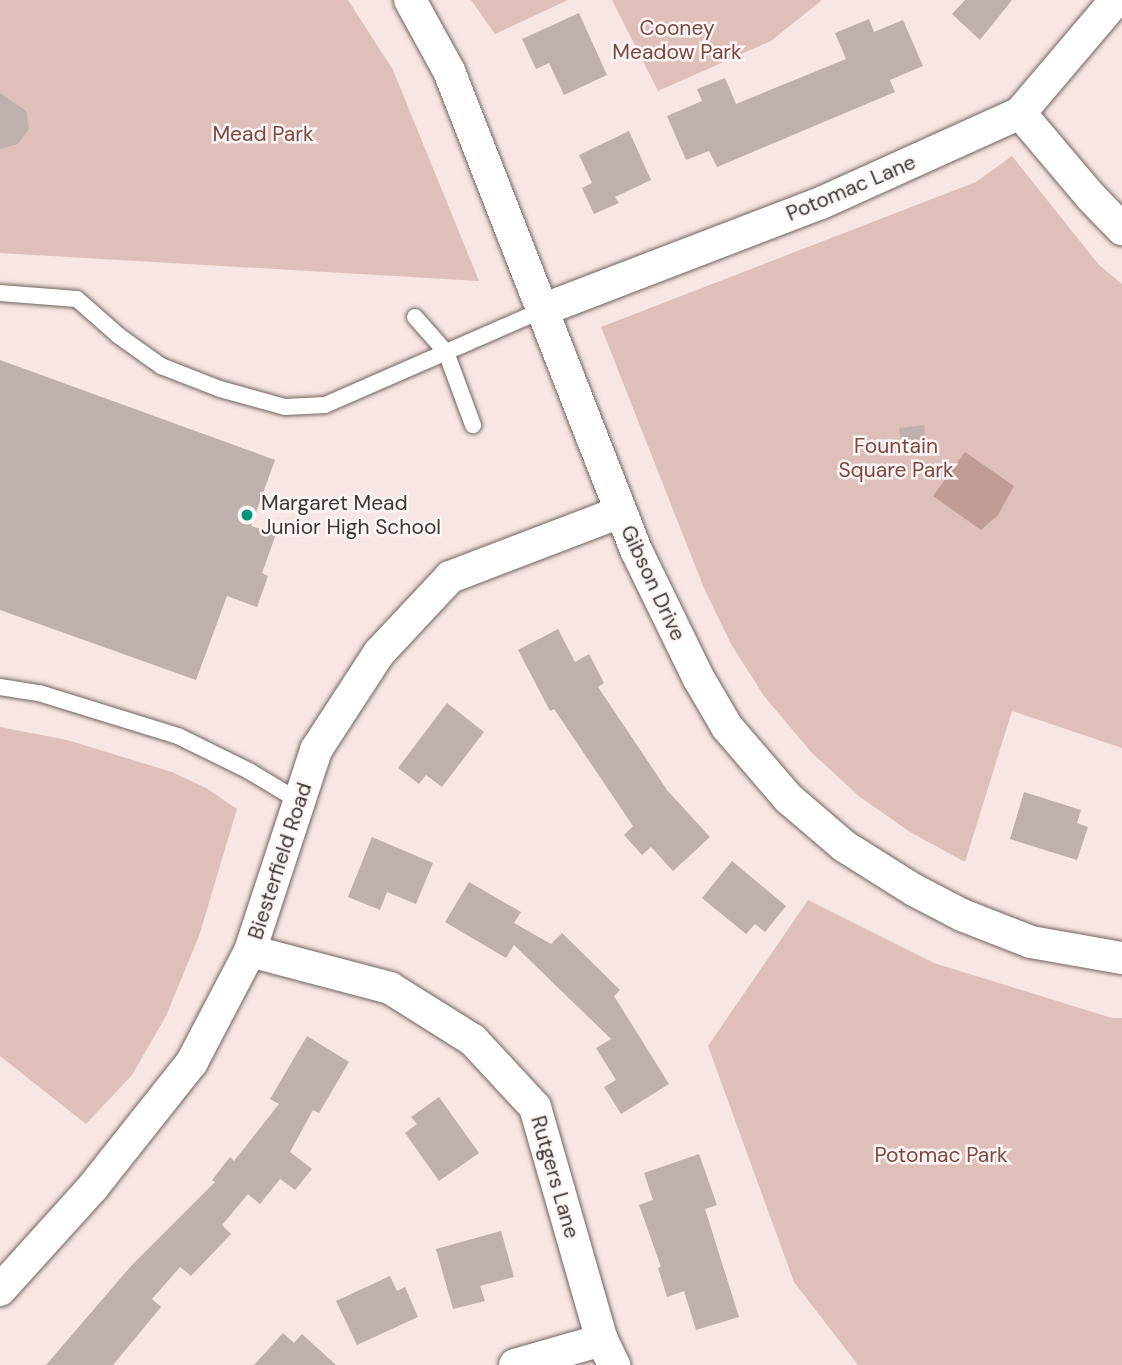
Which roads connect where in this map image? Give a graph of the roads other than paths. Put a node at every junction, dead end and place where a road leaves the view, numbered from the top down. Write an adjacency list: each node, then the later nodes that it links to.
1 (410, 0): 6 (street, Gibson Drive)
2 (1115, 0): 3 (street, Potomac Lane)
3 (1020, 113): 4 (street); 6 (street, Potomac Lane)
4 (1122, 229)
5 (0, 293): 8 (lane)
6 (542, 310): 8 (lane); 10 (street, Gibson Drive)
7 (415, 317): 8 (lane)
8 (446, 352): 9 (lane)
9 (473, 425)
10 (620, 512): 12 (street, Biesterfield Road); 14 (street, Gibson Drive)
11 (0, 687): 12 (lane)
12 (299, 801): 13 (street, Biesterfield Road)
13 (250, 951): 15 (street, Biesterfield Road); 16 (street, Rutgers Lane)
14 (1122, 958)
15 (0, 1290)
16 (608, 1352): 17 (street)
17 (515, 1365)

